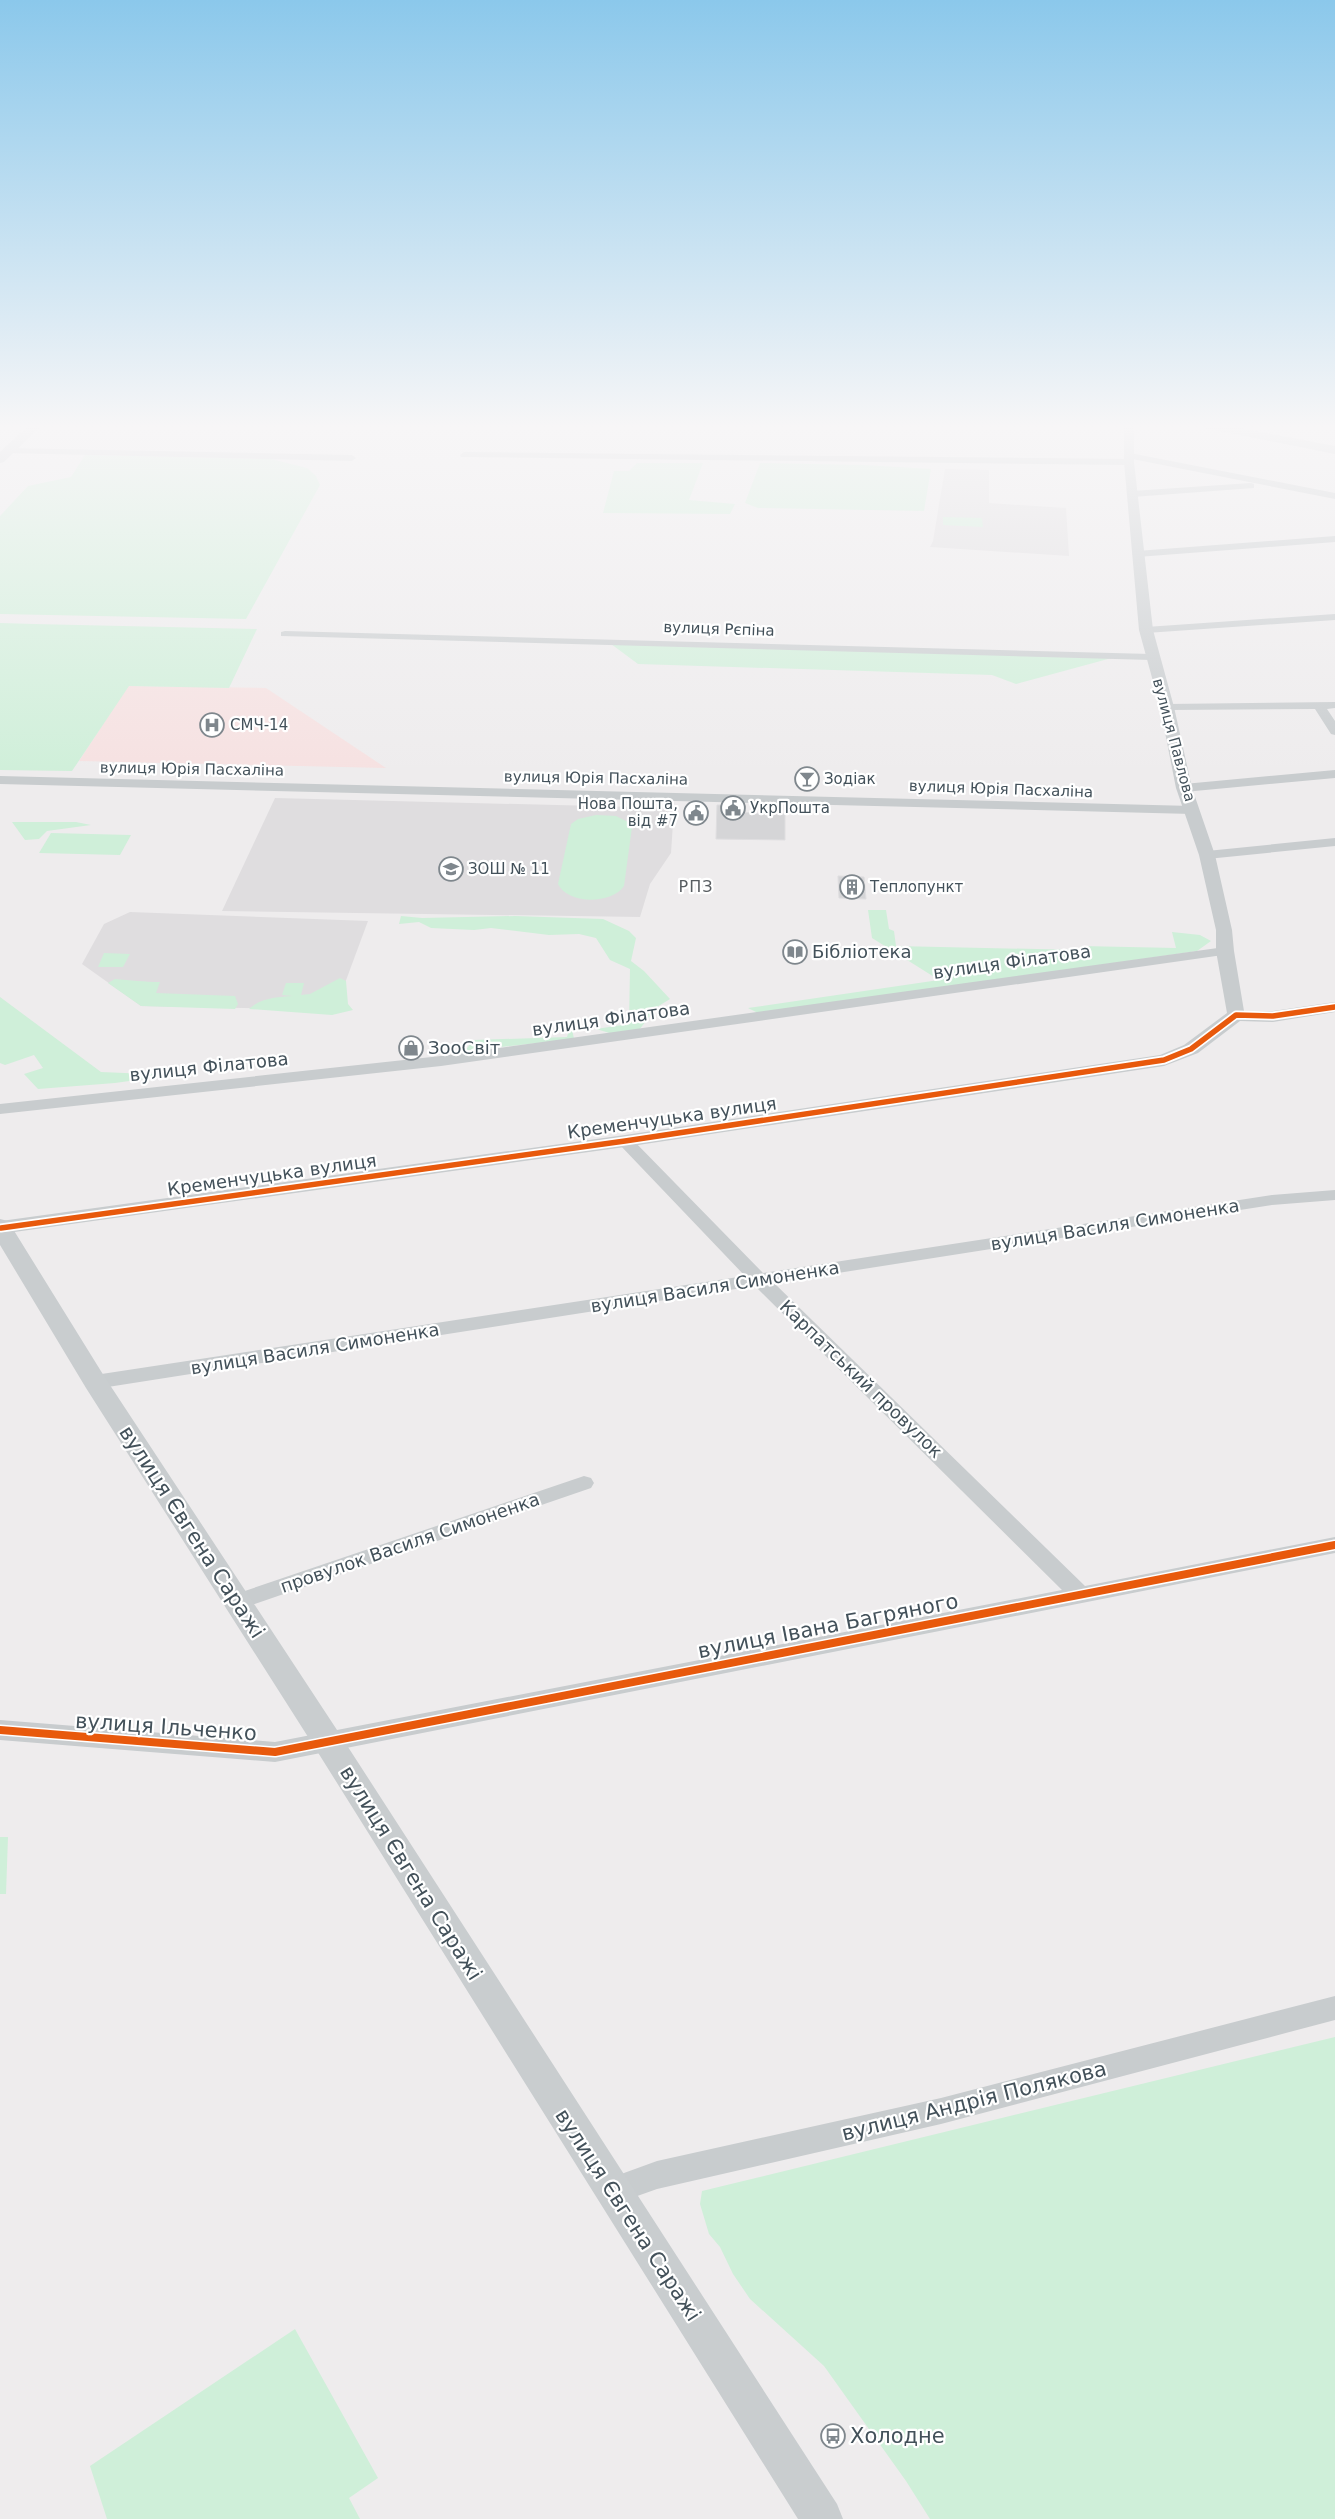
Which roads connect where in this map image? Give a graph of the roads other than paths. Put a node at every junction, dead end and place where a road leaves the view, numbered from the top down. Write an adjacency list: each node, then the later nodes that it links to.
1 (1136, 541): 3 (street, вулиця Павлова)
2 (1314, 541): 3 (street)
3 (1137, 554): 5 (street, вулиця Павлова)
4 (1335, 617): 5 (street)
5 (1146, 630): 7 (street, вулиця Павлова)
6 (285, 634): 7 (street, вулиця Рєпіна)
7 (1151, 657): 10 (street, вулиця Павлова)
8 (1318, 705): 9 (street); 10 (street); 11 (street)
9 (1335, 705)
10 (1166, 707): 14 (street, вулиця Павлова)
11 (1335, 731)
12 (1335, 774): 14 (street)
13 (0, 780): 15 (street, вулиця Юрія Пасхаліна)
14 (1184, 788): 15 (street, вулиця Павлова)
15 (1192, 810): 17 (street, вулиця Павлова)
16 (1335, 842): 17 (street)
17 (1207, 855): 18 (street, вулиця Павлова)
18 (1225, 951): 20 (street, вулиця Павлова); 21 (street, вулиця Філатова)
19 (1335, 1007): 20 (street)
20 (1236, 1015): 22 (street, Кременчуцька вулиця)
21 (0, 1109)
22 (626, 1141): 24 (street, Кременчуцька вулиця); 25 (street, Карпатський провулок)
23 (1335, 1195): 25 (street, вулиця Василя Симоненка)
24 (1, 1227): 26 (main road, вулиця Євгена Саражі)
25 (760, 1280): 26 (street, вулиця Василя Симоненка); 29 (street, Карпатський провулок)
26 (95, 1382): 30 (main road, вулиця Євгена Саражі)
27 (584, 1483): 30 (street, провулок Василя Симоненка)
28 (1335, 1545): 29 (street, вулиця Івана Багряного)
29 (1079, 1593): 32 (street, вулиця Івана Багряного)
30 (237, 1602): 32 (main road, вулиця Євгена Саражі)
31 (0, 1730): 32 (street, вулиця Ільченко)
32 (328, 1742): 34 (main road, вулиця Євгена Саражі)
33 (1335, 2008): 34 (street, вулиця Андрія Полякова)
34 (612, 2191): 35 (main road, вулиця Євгена Саражі)
35 (822, 2519)

